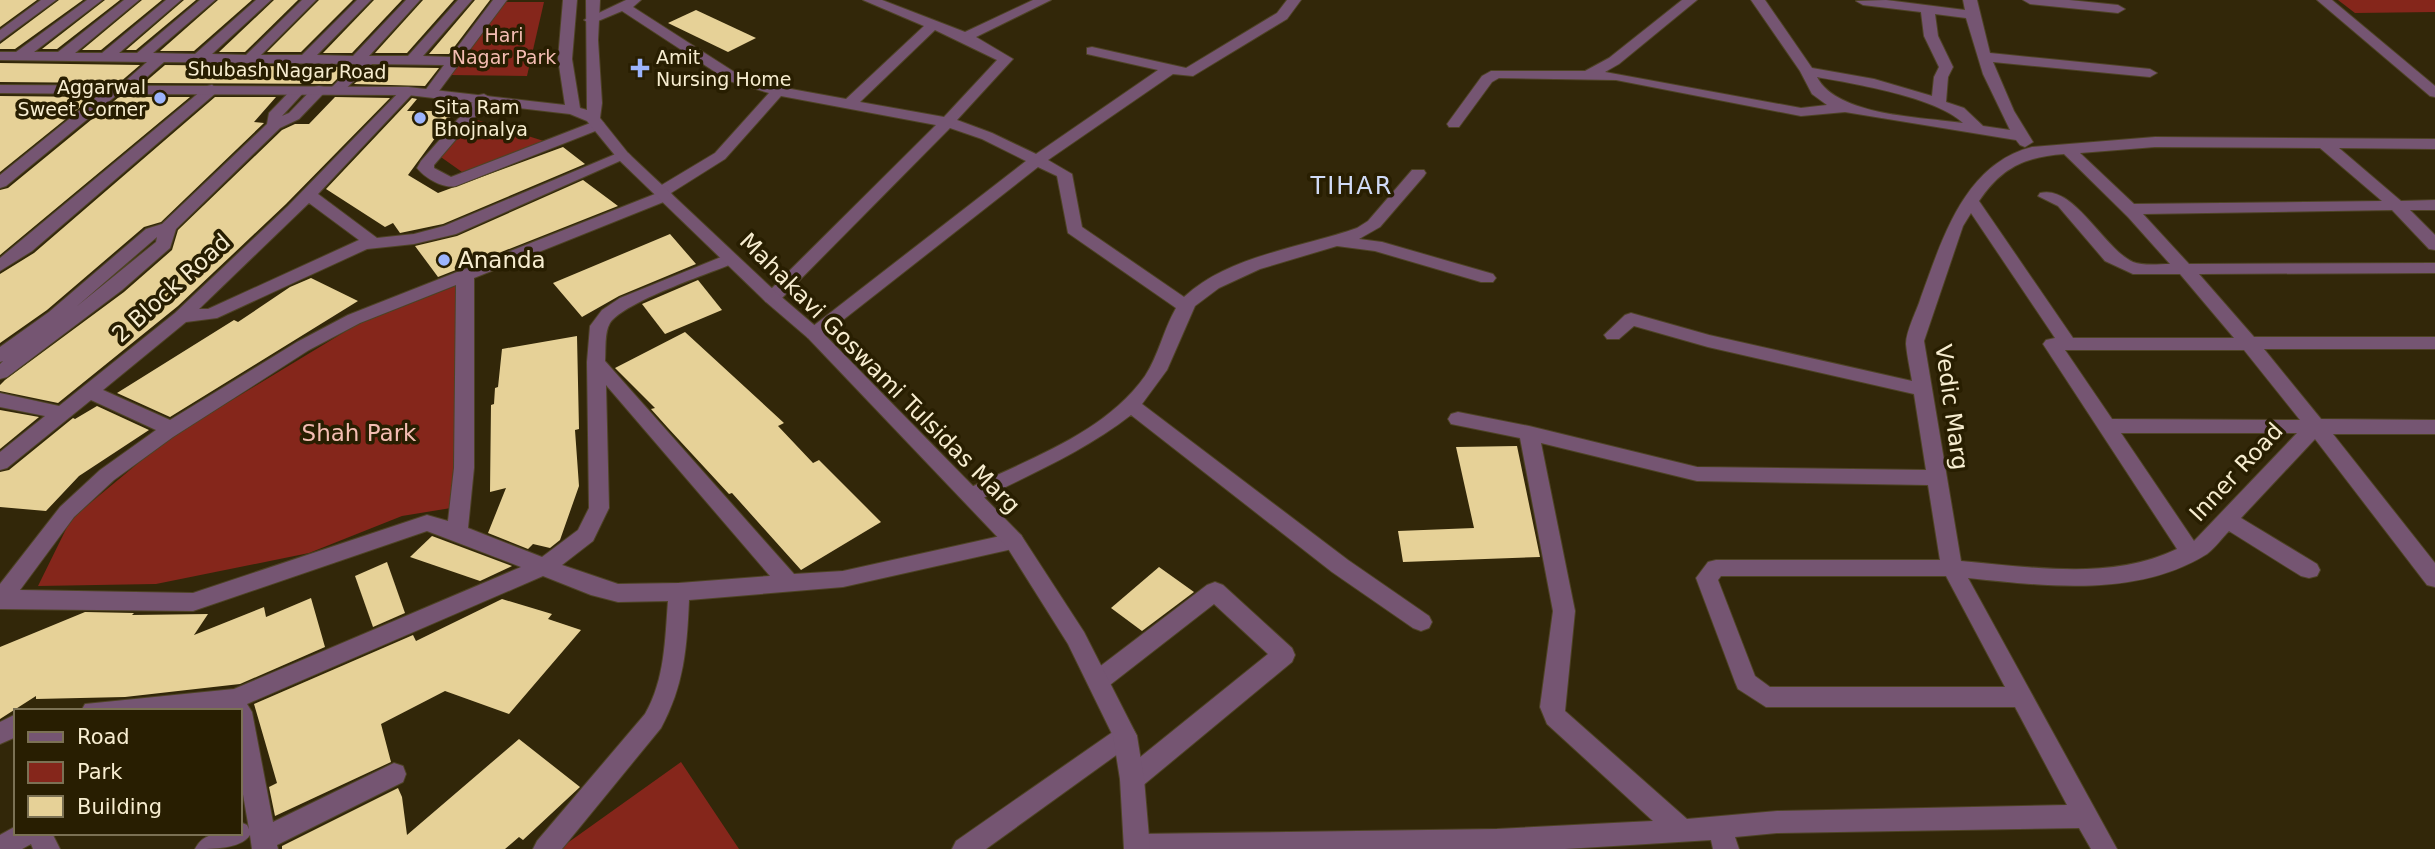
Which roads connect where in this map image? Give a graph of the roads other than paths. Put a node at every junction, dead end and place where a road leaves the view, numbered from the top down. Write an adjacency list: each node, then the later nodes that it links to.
1 (49, 0): 29 (street)
2 (95, 0): 33 (street)
3 (132, 0): 34 (street)
4 (174, 0): 35 (street)
5 (208, 0): 36 (street)
6 (264, 0): 39 (street)
7 (309, 0): 40 (street)
8 (364, 0): 41 (street)
9 (413, 0): 42 (street)
10 (465, 0): 43 (street)
11 (500, 0): 44 (street)
12 (570, 0): 64 (street)
13 (593, 0): 27 (street)
14 (870, 0): 28 (street)
15 (1044, 0): 30 (street)
16 (1294, 0): 45 (street)
17 (1690, 0): 48 (street)
18 (1758, 0): 46 (street)
19 (1970, 0): 26 (street)
20 (2030, 0): 25 (street)
21 (2324, 0): 59 (street)
22 (1863, 1): 24 (street)
23 (630, 3): 27 (street); 57 (street)
24 (1927, 8): 26 (street); 62 (street)
25 (2118, 9)
26 (1972, 15): 37 (street)
27 (591, 20): 65 (street)
28 (933, 24): 30 (street); 61 (street)
29 (3, 33)
30 (965, 37): 66 (street)
31 (1092, 51): 45 (street)
32 (0, 56): 33 (street)
33 (20, 56): 34 (street)
34 (61, 57): 35 (street)
35 (106, 57): 36 (street)
36 (141, 57): 38 (street)
37 (1985, 57): 47 (street); 73 (street)
38 (160, 58): 39 (street); 50 (street)
39 (198, 59): 40 (street)
40 (248, 60): 41 (street)
41 (305, 60): 42 (street)
42 (362, 60): 43 (street); 54 (street)
43 (411, 61): 44 (street)
44 (455, 61): 58 (street)
45 (1170, 69): 77 (street)
46 (1807, 71): 62 (street); 63 (street)
47 (2150, 73)
48 (1588, 75): 63 (street); 67 (street)
49 (99, 88): 50 (street, Shubash Nagar Road); 52 (street, Shubash Nagar Road); 78 (street)
50 (121, 88): 51 (street, Shubash Nagar Road); 80 (street)
51 (212, 89): 55 (street, Shubash Nagar Road); 93 (street)
52 (2, 90)
53 (319, 90): 54 (street, Shubash Nagar Road); 55 (street, Shubash Nagar Road); 68 (street)
54 (336, 90): 56 (street, Shubash Nagar Road)
55 (298, 91): 68 (street)
56 (408, 91): 58 (street, Shubash Nagar Road); 81 (street, 2 Block Road)
57 (778, 91): 61 (street); 82 (street)
58 (431, 92): 60 (street, Shubash Nagar Road)
59 (2435, 93)
60 (484, 98): 64 (street, Shubash Nagar Road); 65 (street)
61 (849, 104): 66 (street)
62 (1938, 104): 69 (street)
63 (1845, 108): 69 (street)
64 (573, 110): 65 (street, Mahakavi Goswami Tulsidas Marg)
65 (595, 122): 76 (street, Mahakavi Goswami Tulsidas Marg)
66 (947, 122): 77 (street); 98 (street)
67 (1454, 124)
68 (275, 125): 88 (street)
69 (1979, 130): 73 (street)
70 (2435, 132): 71 (street, Vedic Marg)
71 (2208, 142): 72 (street, Vedic Marg); 75 (street, Vedic Marg)
72 (2324, 143): 74 (street, Vedic Marg); 85 (street)
73 (2026, 144): 75 (street, Vedic Marg); 84 (street, Vedic Marg)
74 (2435, 144)
75 (2068, 149): 87 (street)
76 (622, 156): 82 (street, Mahakavi Goswami Tulsidas Marg); 90 (street)
77 (1038, 160): 99 (street); 101 (street)
78 (0, 167)
79 (1418, 173): 89 (street)
80 (0, 183)
81 (308, 194): 90 (street); 100 (street, 2 Block Road)
82 (663, 194): 92 (street, Mahakavi Goswami Tulsidas Marg); 96 (street)
83 (2046, 196): 95 (street)
84 (1971, 201): 104 (street); 109 (street, Vedic Marg)
85 (2396, 205): 86 (street); 87 (street); 91 (street)
86 (2435, 205)
87 (2128, 209): 95 (street)
88 (167, 227): 106 (street); 108 (street)
89 (1335, 240): 97 (street); 99 (street)
90 (372, 242): 100 (street)
91 (2435, 245)
92 (731, 258): 98 (street, Mahakavi Goswami Tulsidas Marg); 107 (street)
93 (0, 266)
94 (2435, 268): 95 (street)
95 (2184, 270): 105 (street)
96 (465, 275): 118 (street); 124 (street)
97 (1487, 278)
98 (772, 298): 101 (street, Mahakavi Goswami Tulsidas Marg)
99 (1185, 306): 112 (street)
100 (181, 317): 110 (street, 2 Block Road)
101 (814, 334): 122 (street, Mahakavi Goswami Tulsidas Marg)
102 (1613, 335): 109 (street)
103 (2435, 343): 105 (street)
104 (2068, 344): 105 (street); 116 (street)
105 (2249, 345): 115 (street)
106 (0, 356)
107 (596, 362): 128 (street); 132 (street)
108 (0, 373)
109 (1923, 390): 121 (street, Vedic Marg)
110 (89, 391): 113 (street, 2 Block Road); 118 (street)
111 (0, 400): 113 (street)
112 (1132, 406): 122 (street); 135 (street)
113 (62, 413): 120 (street, 2 Block Road)
114 (1458, 419): 119 (street)
115 (2317, 425): 116 (street); 117 (street, Inner Road); 123 (street, Inner Road); 127 (street)
116 (2107, 426): 126 (street)
117 (2435, 426)
118 (172, 429): 134 (street)
119 (1529, 433): 121 (street); 145 (street)
120 (0, 463)
121 (1937, 478): 129 (street, Vedic Marg)
122 (972, 495): 125 (street, Mahakavi Goswami Tulsidas Marg)
123 (2227, 519): 126 (street, Inner Road); 130 (street)
124 (457, 532): 128 (street); 134 (street)
125 (1014, 541): 132 (street); 136 (street, Mahakavi Goswami Tulsidas Marg)
126 (2190, 552): 129 (street, Inner Road)
127 (2426, 556): 131 (street)
128 (544, 566): 133 (street); 138 (street)
129 (1952, 568): 137 (street, Vedic Marg); 137 (street, Inner Road)
130 (2309, 569)
131 (2435, 579)
132 (789, 583): 133 (street)
133 (679, 592): 154 (street)
134 (1, 599)
135 (1421, 622)
136 (1098, 681): 141 (street, Mahakavi Goswami Tulsidas Marg); 143 (street)
137 (2022, 697): 144 (street, Vedic Marg)
138 (239, 707): 139 (street)
139 (121, 709)
140 (242, 734): 147 (street)
141 (1125, 736): 143 (street, Mahakavi Goswami Tulsidas Marg); 155 (street)
142 (394, 774): 147 (street)
143 (1132, 779): 151 (street, Mahakavi Goswami Tulsidas Marg)
144 (2086, 816): 148 (street); 156 (street, Vedic Marg)
145 (1682, 831): 148 (street); 149 (street)
146 (23, 835): 152 (street)
147 (253, 835): 153 (street)
148 (1722, 838)
149 (1497, 845): 150 (street)
150 (1399, 846): 151 (street)
151 (1137, 847)
152 (0, 848)
153 (208, 849)
154 (546, 849)
155 (965, 849)
156 (2104, 849)

